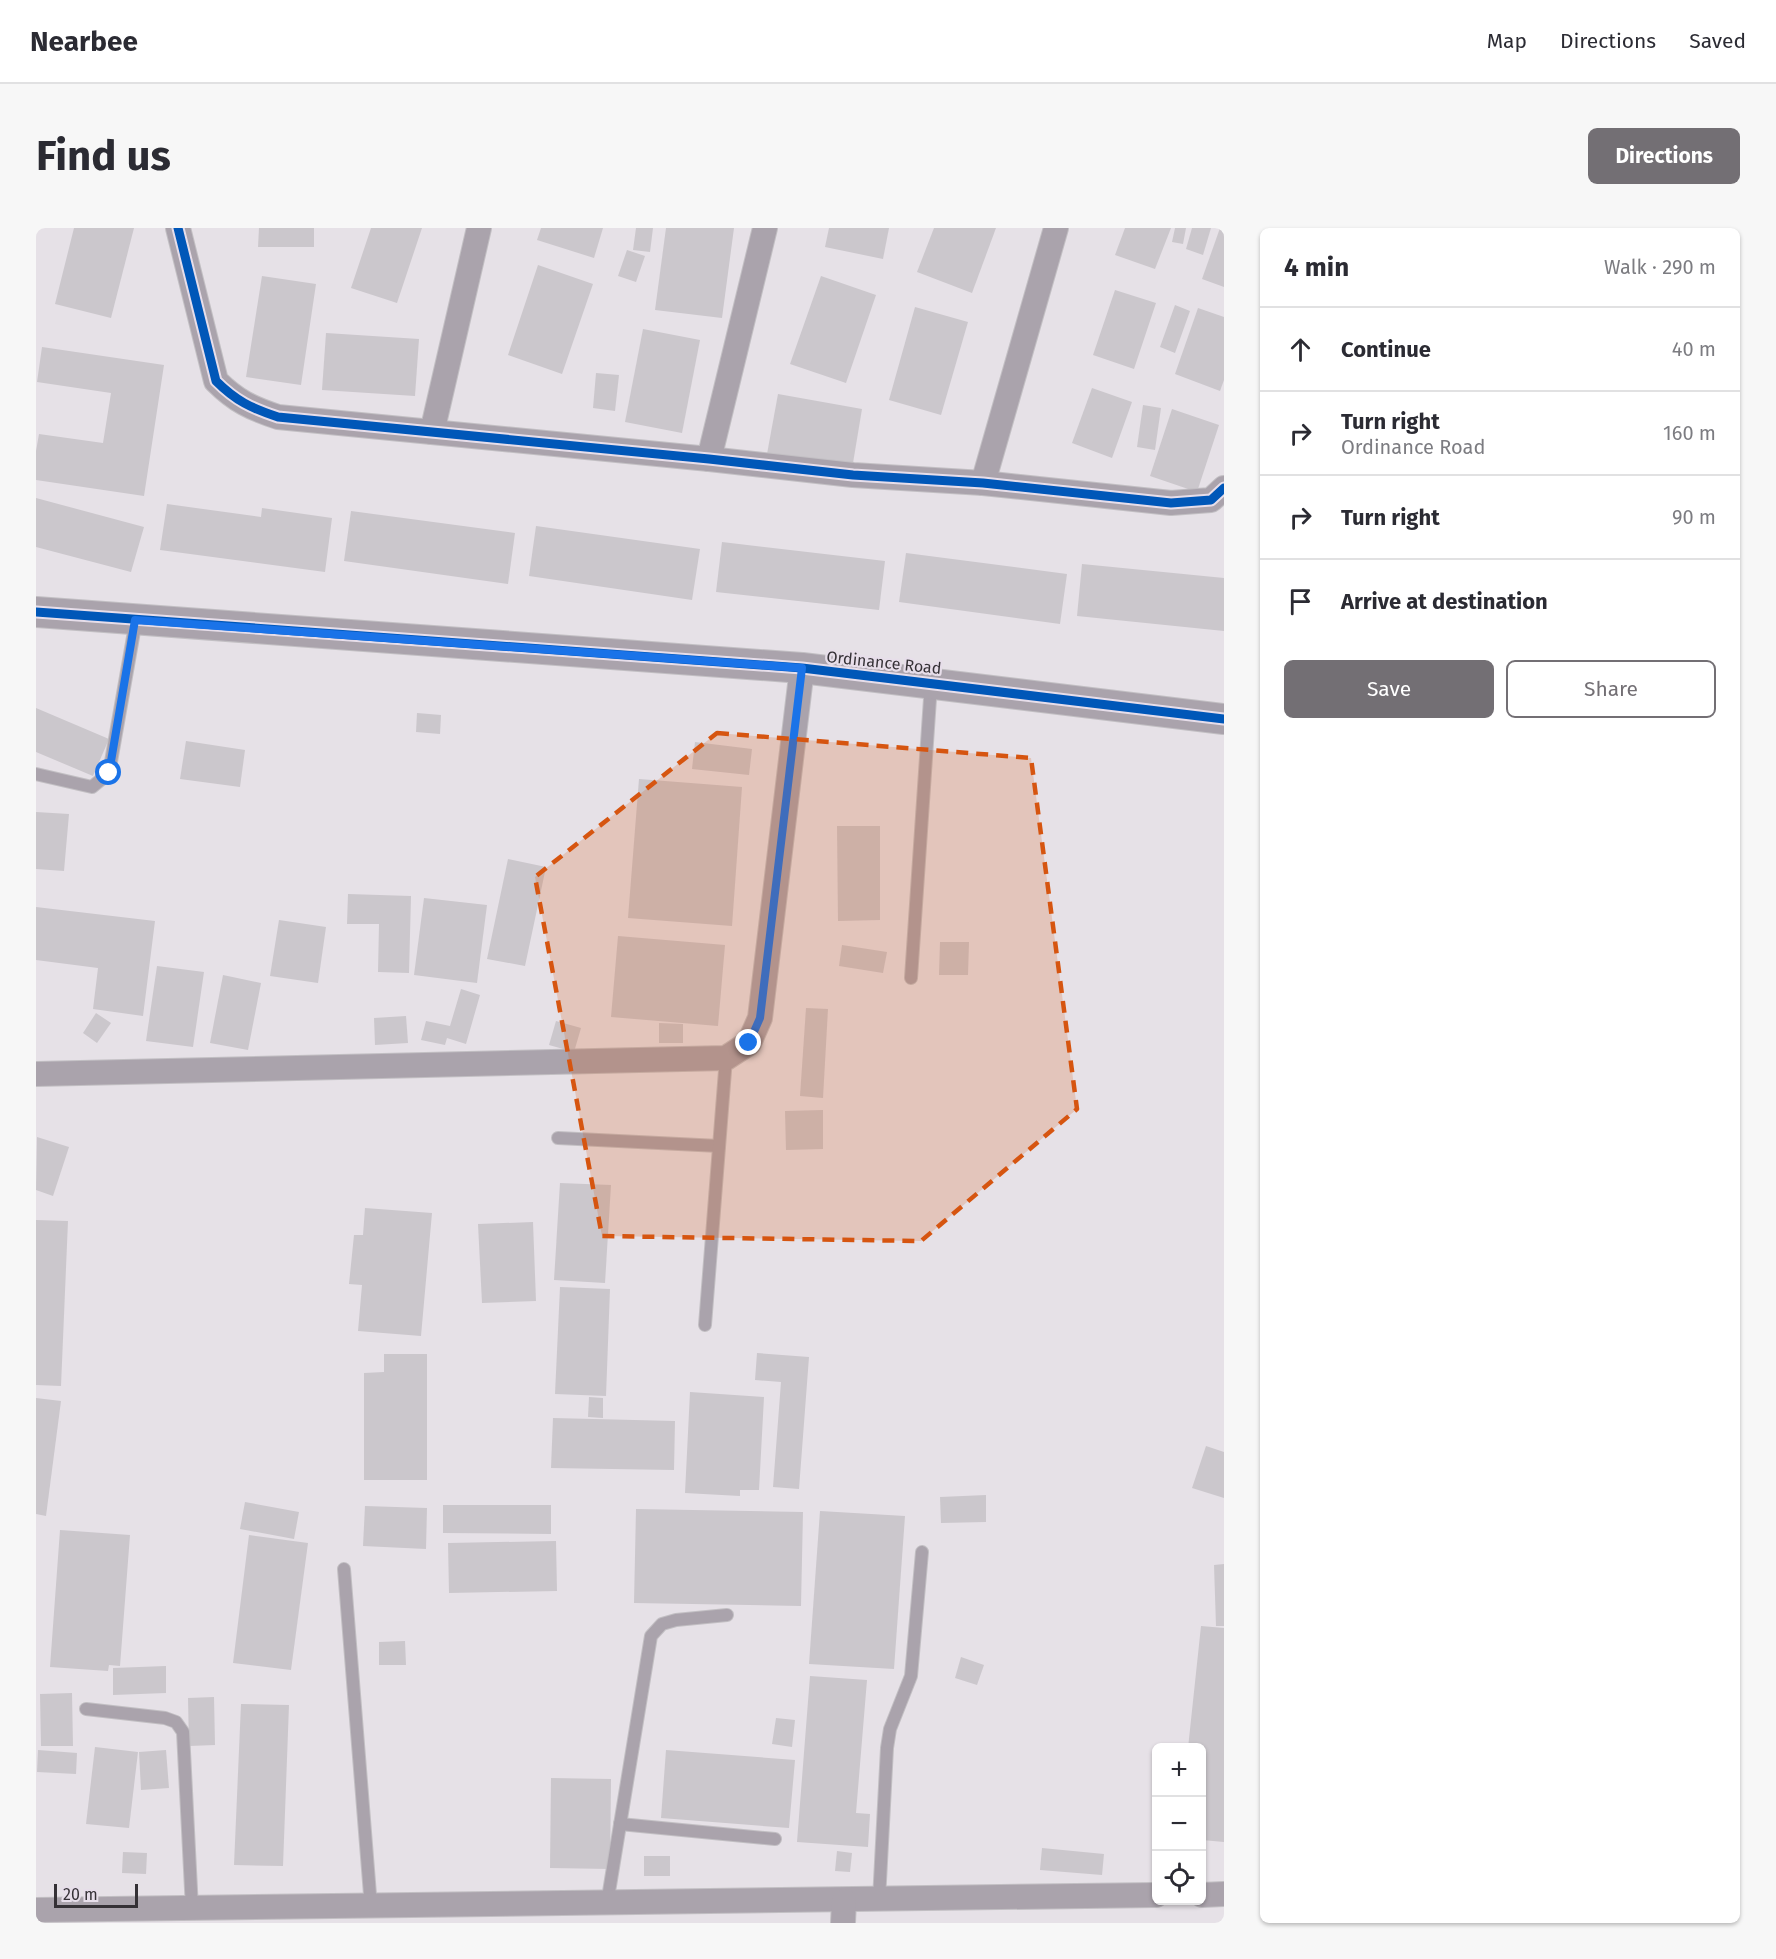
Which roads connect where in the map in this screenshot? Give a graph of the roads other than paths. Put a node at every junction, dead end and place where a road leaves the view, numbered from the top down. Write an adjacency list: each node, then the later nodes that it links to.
1 (178, 228): 5 (street)
2 (479, 228): 5 (street)
3 (765, 228): 6 (street)
4 (1056, 228): 7 (street)
5 (432, 432): 6 (street)
6 (709, 459): 7 (street)
7 (983, 483): 8 (street)
8 (1224, 488)
9 (36, 612): 10 (street, Ordinance Road)
10 (135, 620): 11 (street, Ordinance Road); 14 (lane)
11 (802, 668): 12 (street, Ordinance Road); 16 (street)
12 (931, 683): 13 (street, Ordinance Road); 15 (lane)
13 (1224, 719)
14 (36, 774)
15 (911, 978)
16 (726, 1058): 17 (street); 19 (lane)
17 (36, 1074)
18 (558, 1138): 19 (lane)
19 (719, 1146): 20 (lane)
20 (705, 1325)
21 (922, 1552): 30 (lane)
22 (344, 1569): 32 (lane)
23 (727, 1615): 25 (lane)
24 (86, 1709): 33 (lane)
25 (621, 1824): 26 (lane); 31 (lane)
26 (775, 1839)
27 (1224, 1894): 29 (street)
28 (1152, 1895): 30 (street)
29 (1206, 1895)
30 (879, 1900): 35 (street)
31 (607, 1904): 35 (street); 36 (street)
32 (370, 1907): 33 (street); 36 (street)
33 (192, 1909): 34 (street)
34 (36, 1910)
35 (844, 1912)
36 (421, 1915)

